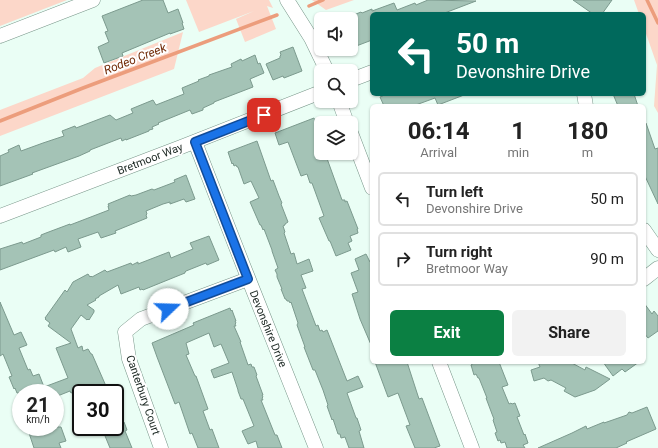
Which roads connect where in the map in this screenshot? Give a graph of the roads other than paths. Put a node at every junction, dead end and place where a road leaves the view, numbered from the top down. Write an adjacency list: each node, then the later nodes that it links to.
1 (93, 0): 3 (street)
2 (288, 0): 4 (street)
3 (0, 36)
4 (324, 64)
5 (370, 73): 6 (street)
6 (358, 77)
7 (314, 95): 8 (street, Bretmoor Way)
8 (195, 142): 11 (street, Bretmoor Way); 16 (street, Devonshire Drive)
9 (358, 151): 10 (street)
10 (370, 183)
11 (0, 216)
12 (646, 233): 13 (street)
13 (658, 250)
14 (658, 268): 15 (street)
15 (646, 277)
16 (248, 279): 18 (street, Canterbury Court); 19 (street, Devonshire Drive)
17 (440, 364): 20 (street)
18 (161, 448)
19 (316, 448)
20 (472, 448)

